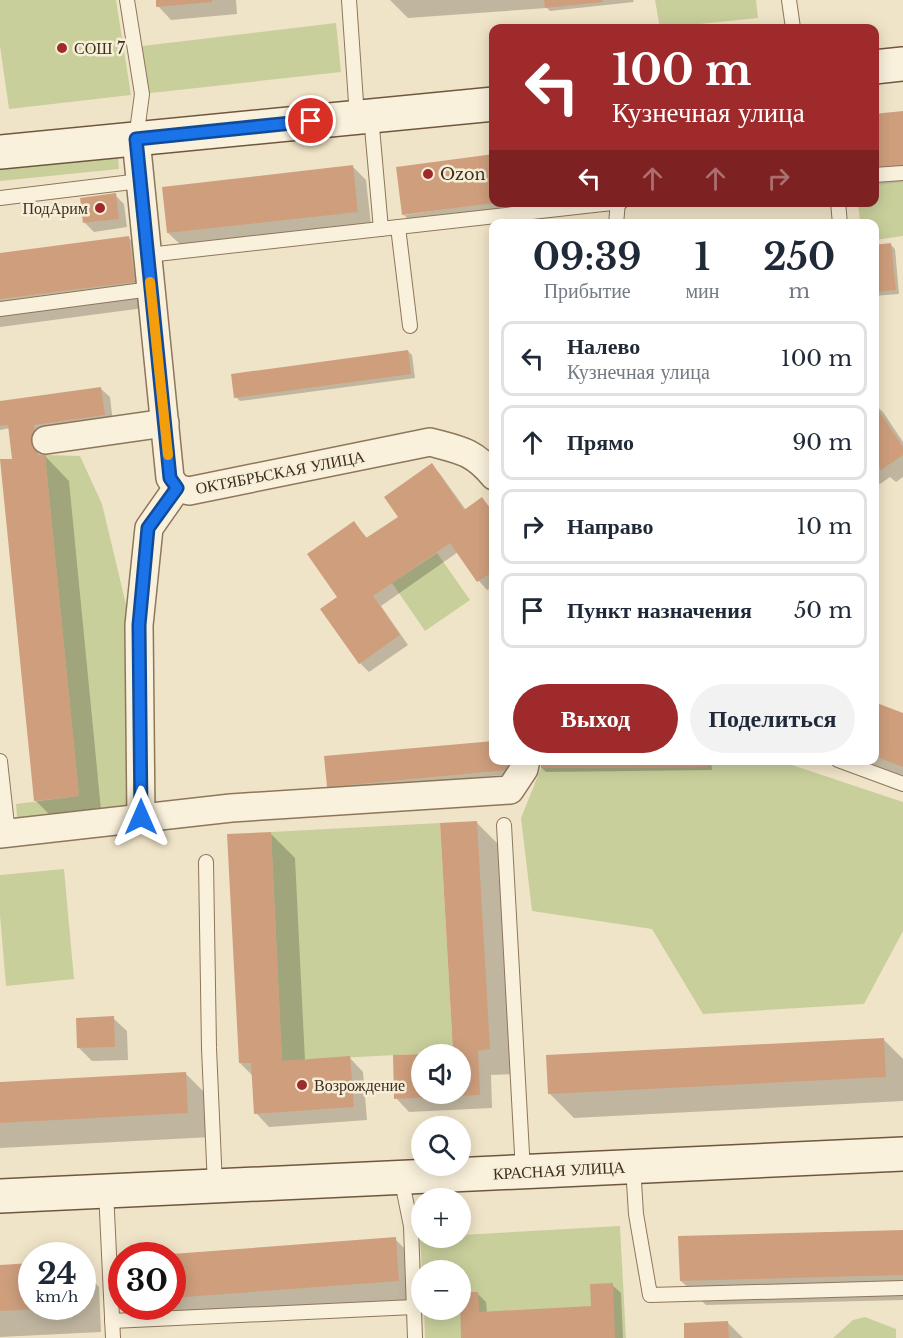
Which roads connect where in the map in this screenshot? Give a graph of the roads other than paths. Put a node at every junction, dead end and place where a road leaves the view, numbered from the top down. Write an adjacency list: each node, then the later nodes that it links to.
1 (127, 0): 9 (lane)
2 (349, 0): 8 (lane)
3 (789, 0): 4 (lane)
4 (792, 24)
5 (903, 64): 6 (street)
6 (879, 66)
7 (489, 104): 8 (street)
8 (364, 116): 9 (street); 17 (lane)
9 (136, 139): 10 (street); 13 (street)
10 (0, 152)
11 (903, 173): 12 (lane)
12 (879, 175)
13 (140, 182): 14 (lane); 18 (street)
14 (0, 198)
15 (582, 207): 16 (lane)
16 (398, 227): 17 (lane); 21 (lane)
17 (381, 229): 18 (lane)
18 (148, 255): 19 (street)
19 (151, 289): 20 (lane); 22 (street)
20 (0, 309)
21 (410, 326)
22 (165, 423): 23 (street); 25 (street)
23 (46, 440)
24 (489, 470): 25 (street, ОКТЯБРЬСКАЯ УЛИЦА)
25 (177, 488): 30 (street, ОКТЯБРЬСКАЯ УЛИЦА)
26 (0, 761): 32 (lane)
27 (525, 765): 30 (street)
28 (852, 765): 29 (lane)
29 (903, 784)
30 (141, 817): 32 (street)
31 (504, 825): 36 (lane)
32 (4, 834)
33 (206, 862): 38 (lane)
34 (903, 1154): 35 (street, КРАСНАЯ УЛИЦА)
35 (633, 1166): 36 (street, КРАСНАЯ УЛИЦА); 42 (lane)
36 (523, 1172): 37 (street, КРАСНАЯ УЛИЦА)
37 (401, 1177): 38 (street, КРАСНАЯ УЛИЦА); 41 (lane)
38 (215, 1186): 39 (street, КРАСНАЯ УЛИЦА)
39 (106, 1191): 40 (street, КРАСНАЯ УЛИЦА); 45 (lane)
40 (0, 1196)
41 (412, 1260)
42 (903, 1287)
43 (411, 1307): 45 (lane)
44 (414, 1320): 47 (lane)
45 (112, 1321): 46 (lane)
46 (113, 1338)
47 (415, 1338)

